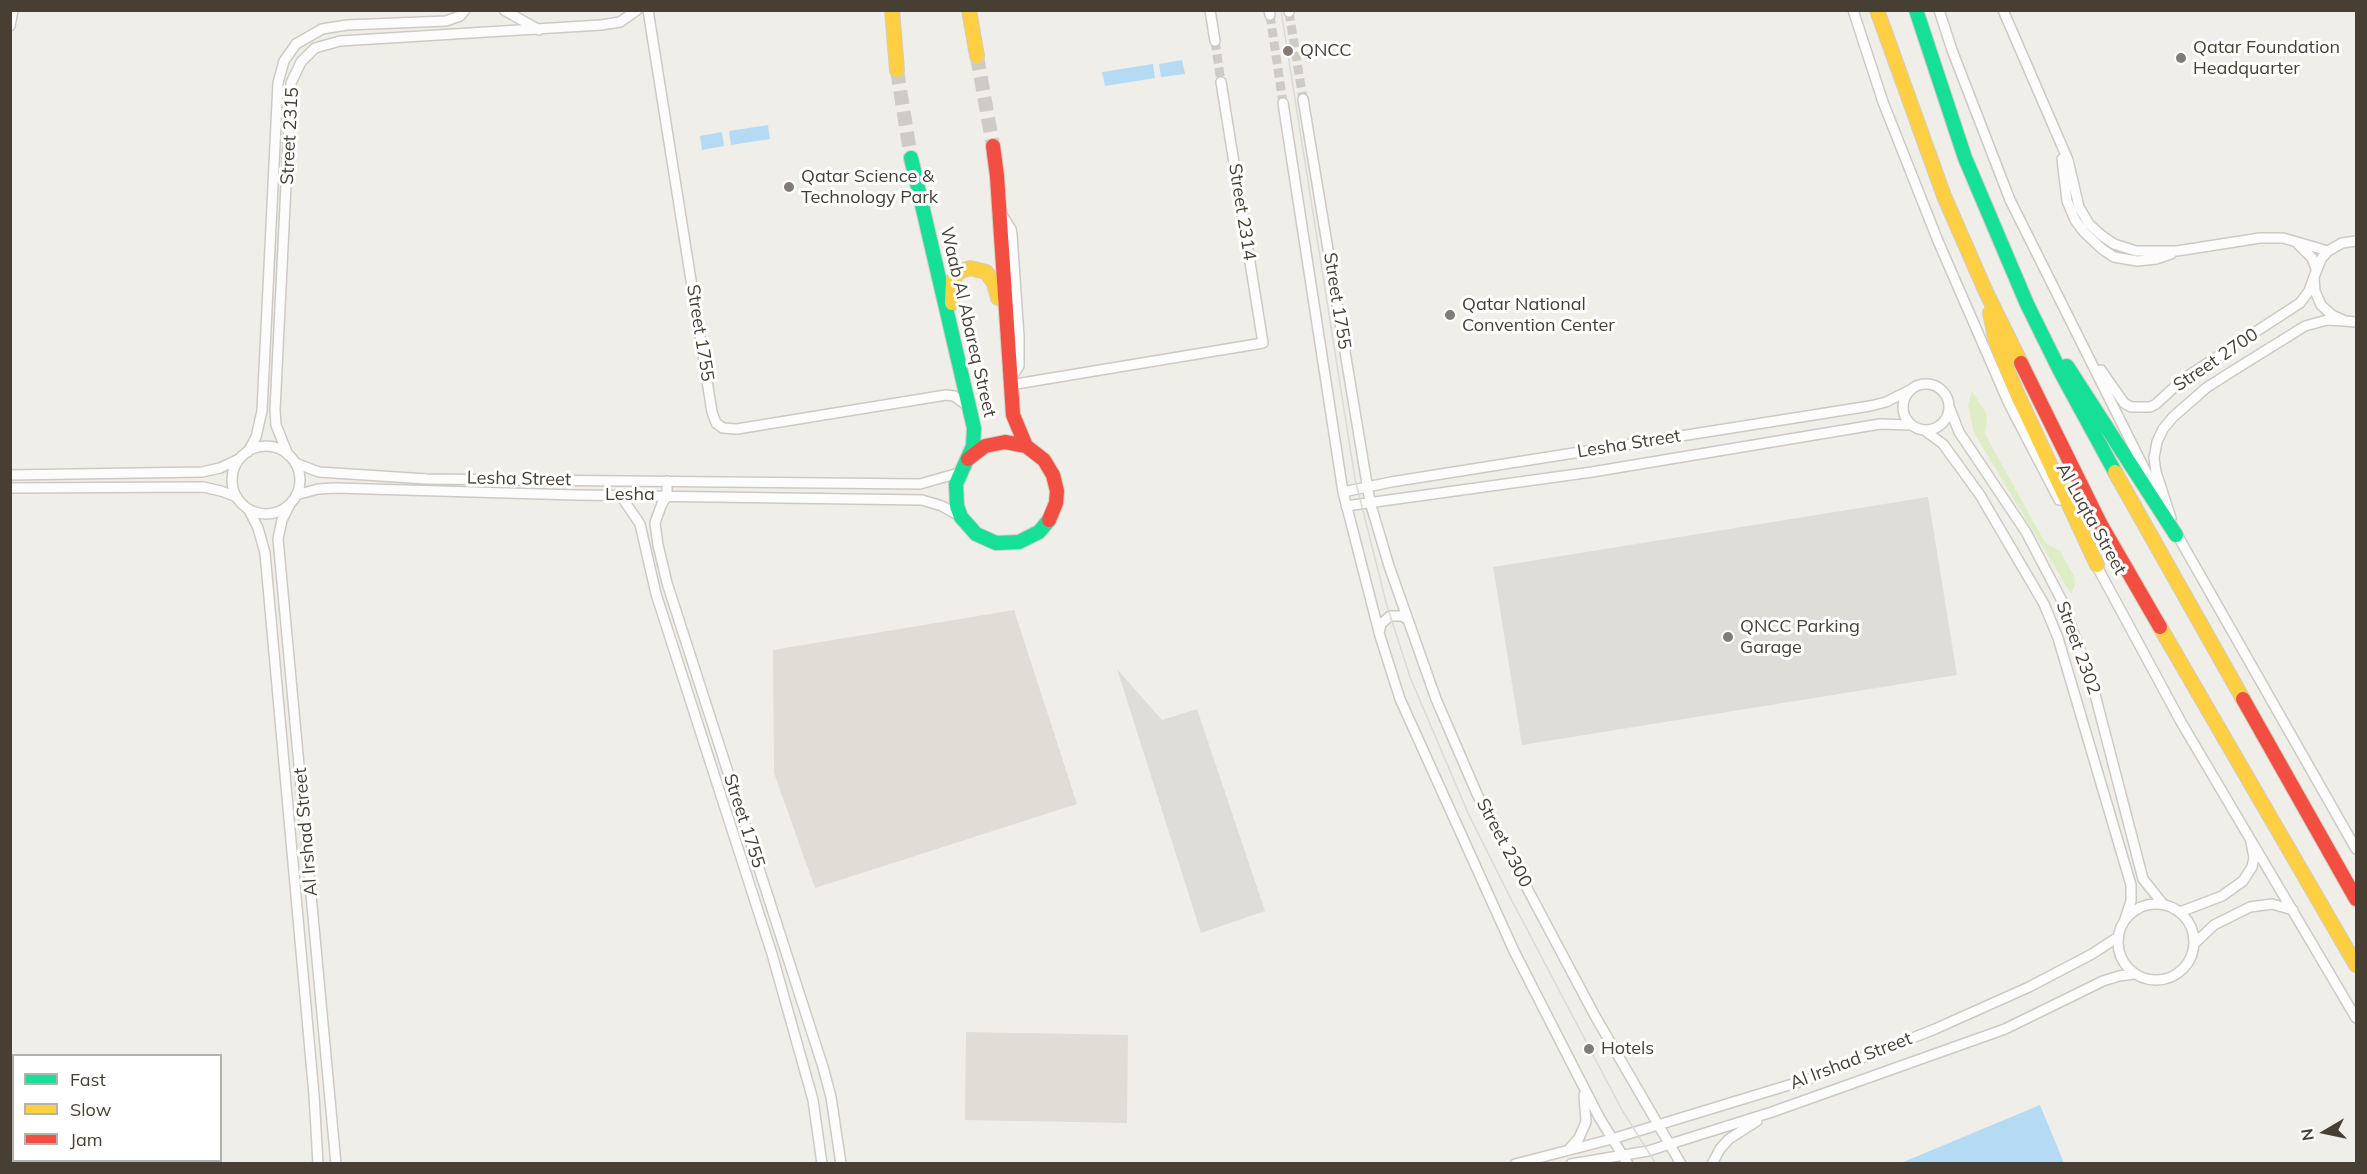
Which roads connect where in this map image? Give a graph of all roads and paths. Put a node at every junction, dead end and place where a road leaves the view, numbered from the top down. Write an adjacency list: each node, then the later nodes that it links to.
1 (13, 10): 14 (street)
2 (465, 10): 47 (street, Street 2315)
3 (504, 10): 15 (street)
4 (637, 10): 15 (street, Street 2315)
5 (648, 10): 41 (street, Street 1755)
6 (892, 10): 18 (main road)
7 (969, 10): 17 (main road)
8 (1210, 10): 16 (street)
9 (1853, 10): 69 (street, Al Luqta Street)
10 (1877, 10): 29 (main road, Al Luqta Street)
11 (1916, 10): 34 (main road)
12 (1939, 10): 32 (street)
13 (2003, 10): 25 (street)
14 (10, 26)
15 (539, 30): 48 (street, Street 2315)
16 (1215, 41)
17 (977, 56)
18 (897, 70)
19 (1221, 82): 38 (street, Street 2314)
20 (1303, 99): 56 (street, Street 1755)
21 (1283, 103): 59 (street, Street 1755)
22 (993, 146): 24 (main road, Waab Al Abareq Street)
23 (911, 158): 35 (main road, Waab Al Abareq Street)
24 (999, 209): 33 (main road, Waab Al Abareq Street); 36 (street)
25 (2294, 240): 27 (street); 28 (street)
26 (2356, 241): 27 (street)
27 (2328, 251): 28 (street, Street 2700)
28 (2315, 273): 30 (street); 32 (street, Street 2700)
29 (1986, 292): 69 (main road); 81 (main road, Al Luqta Street)
30 (2345, 321): 31 (street, Street 2700); 68 (street, Street 2700)
31 (2356, 322)
32 (2073, 324): 68 (street)
33 (1006, 332): 35 (main road); 39 (main road, Waab Al Abareq Street)
34 (2042, 334): 68 (main road); 74 (main road)
35 (955, 341): 37 (main road, Waab Al Abareq Street)
36 (1019, 366): 38 (street); 39 (street)
37 (960, 375): 41 (street); 42 (main road, Waab Al Abareq Street)
38 (1041, 380): 39 (street)
39 (1010, 382): 46 (main road, Waab Al Abareq Street)
40 (1911, 389): 43 (street); 44 (street); 56 (street, Lesha Street)
41 (946, 395): 42 (street)
42 (970, 408): 50 (main road, Waab Al Abareq Street)
43 (1950, 409): 45 (street); 75 (street, Street 2302)
44 (1912, 425): 45 (street); 64 (street, Lesha Street)
45 (1924, 430): 78 (street, Street 2302)
46 (1026, 446): 50 (main road); 67 (main road)
47 (248, 452): 48 (street); 49 (street)
48 (288, 455): 51 (street)
49 (239, 459): 54 (street); 62 (street)
50 (968, 459): 52 (main road)
51 (295, 463): 55 (street, Lesha Street); 63 (street)
52 (959, 473): 55 (street, Lesha Street); 67 (main road)
53 (10, 475): 54 (street)
54 (23, 476): 58 (street)
55 (667, 481): 60 (street, Street 1755)
56 (1368, 486): 59 (street, Lesha Street); 64 (street, Street 1755)
57 (10, 488): 58 (street)
58 (23, 488): 62 (street)
59 (1343, 492): 65 (street, Street 1755)
60 (667, 495): 61 (street, Lesha); 67 (street, Lesha); 94 (street, Street 1755)
61 (621, 496): 63 (street, Lesha); 93 (street, Street 1755)
62 (237, 497): 66 (street)
63 (293, 499): 66 (street); 92 (street, Al Irshad Street)
64 (1370, 502): 65 (street, Lesha Street); 70 (street, Street 2300)
65 (1346, 506): 71 (street, Street 2300)
66 (249, 510): 91 (street, Al Irshad Street)
67 (961, 517)
68 (2176, 535): 73 (street)
69 (2097, 565): 72 (street, Al Luqta Street)
70 (1407, 619): 71 (street); 86 (street, Street 2300)
71 (1380, 636): 84 (street, Street 2300)
72 (2250, 837): 76 (street, Al Luqta Street); 77 (street)
73 (2356, 849)
74 (2356, 899)
75 (2163, 904): 77 (street); 78 (street)
76 (2293, 910): 80 (street); 83 (street, Al Luqta Street)
77 (2180, 912): 80 (street)
78 (2125, 919): 79 (street)
79 (2118, 937): 82 (street); 86 (street, Al Irshad Street)
80 (2194, 945): 82 (street)
81 (2356, 965)
82 (2134, 974): 85 (street, Al Irshad Street)
83 (2356, 1018)
84 (1583, 1087): 87 (street, Street 2300); 89 (street)
85 (1772, 1112): 88 (street, Al Irshad Street); 98 (street, Al Irshad Street)
86 (1658, 1126): 87 (street, Al Irshad Street); 88 (street, Street 2300)
87 (1612, 1139): 89 (street, Al Irshad Street); 90 (street, Street 2300)
88 (1670, 1145): 90 (street, Al Irshad Street); 97 (street, Street 2300)
89 (1569, 1149): 95 (street, Al Irshad Street)
90 (1625, 1160): 96 (street, Al Irshad Street)
91 (318, 1164)
92 (336, 1164)
93 (822, 1164)
94 (841, 1164)
95 (1515, 1164)
96 (1571, 1164)
97 (1681, 1164)
98 (1712, 1164)

